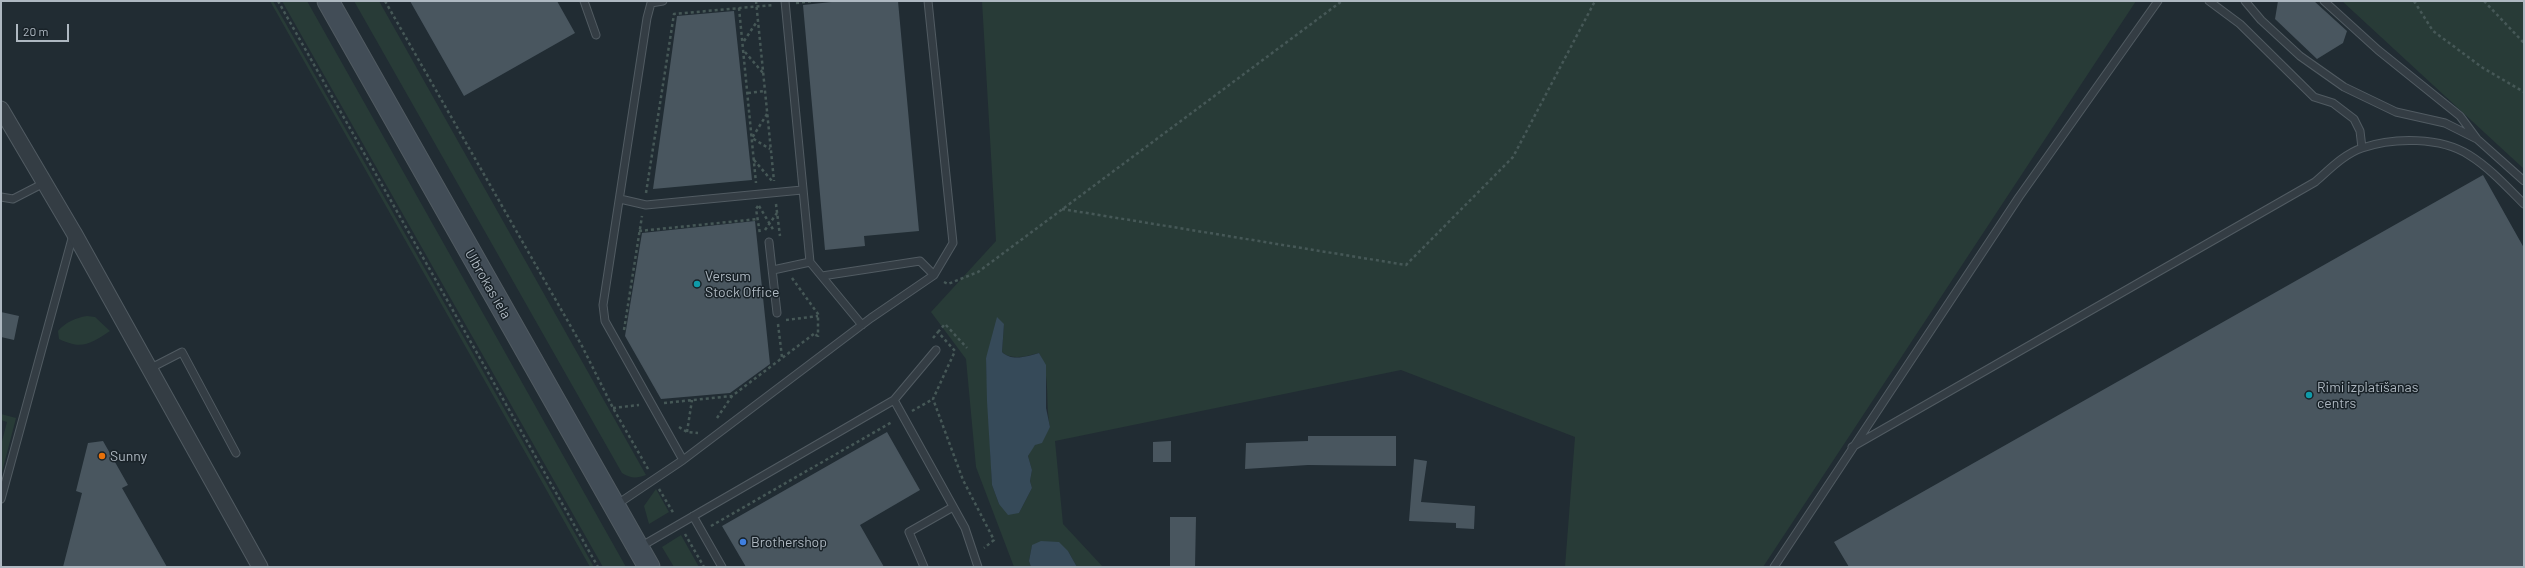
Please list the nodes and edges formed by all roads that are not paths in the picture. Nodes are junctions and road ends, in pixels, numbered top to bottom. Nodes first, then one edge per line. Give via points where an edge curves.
1 (328, 1) edge
2 (584, 1) edge
3 (663, 1) edge
4 (784, 1) edge
5 (928, 1) edge
6 (2158, 1) edge
7 (2209, 1) edge
8 (2245, 1) edge
9 (2324, 1) edge
10 (651, 2) edge
11 (596, 35) dead end
12 (1, 108) edge
13 (2477, 139) junction
14 (2362, 148) junction
15 (2524, 181) edge
16 (44, 183) junction
17 (802, 190) junction
18 (1, 197) edge
19 (620, 199) junction
20 (2524, 204) edge
21 (74, 233) junction
22 (769, 242) dead end
23 (810, 262) junction
24 (772, 270) junction
25 (934, 275) junction
26 (822, 276) junction
27 (777, 313) dead end
28 (862, 325) junction
29 (936, 350) road end
30 (149, 369) junction
31 (894, 400) junction
32 (1852, 447) junction
33 (236, 453) dead end
34 (683, 460) junction
35 (1, 499) edge
36 (614, 506) junction
37 (953, 507) junction
38 (693, 516) junction
39 (638, 548) junction
40 (260, 567) edge
41 (649, 567) edge
42 (722, 567) edge
43 (924, 567) edge
44 (978, 567) edge
45 (1774, 567) edge

1 - 36 main road, Ulbrokas iela
2 - 11 lane
3 - 10 lane
4 - 17 lane
5 - 25 lane via 953,243
6 - 32 lane via 2019,197
7 - 14 lane via 2240,24 2314,97 2333,103 2354,119 2360,131
8 - 13 lane via 2300,56 2344,86 2396,112 2445,123
9 - 13 lane via 2378,50 2460,116
10 - 19 lane
12 - 16 street
13 - 15 lane
14 - 20 lane via 2410,141 2452,146 2469,154 2487,168
14 - 32 lane via 2340,161 2315,182
16 - 18 lane via 13,199
16 - 21 street
17 - 19 lane via 646,205
17 - 23 lane
19 - 34 lane via 603,305 605,321
21 - 30 street
21 - 35 lane
22 - 24 lane
23 - 24 lane
23 - 26 lane
24 - 27 lane
25 - 26 lane via 920,261
25 - 28 lane
26 - 28 lane
28 - 34 lane
29 - 31 lane
30 - 33 lane via 182,352
30 - 40 street
31 - 37 lane
31 - 38 lane
32 - 45 lane
34 - 36 lane
36 - 39 main road, Ulbrokas iela
37 - 43 lane via 909,532
37 - 44 lane via 965,528
38 - 39 lane
38 - 42 lane
39 - 41 main road, Ulbrokas iela

